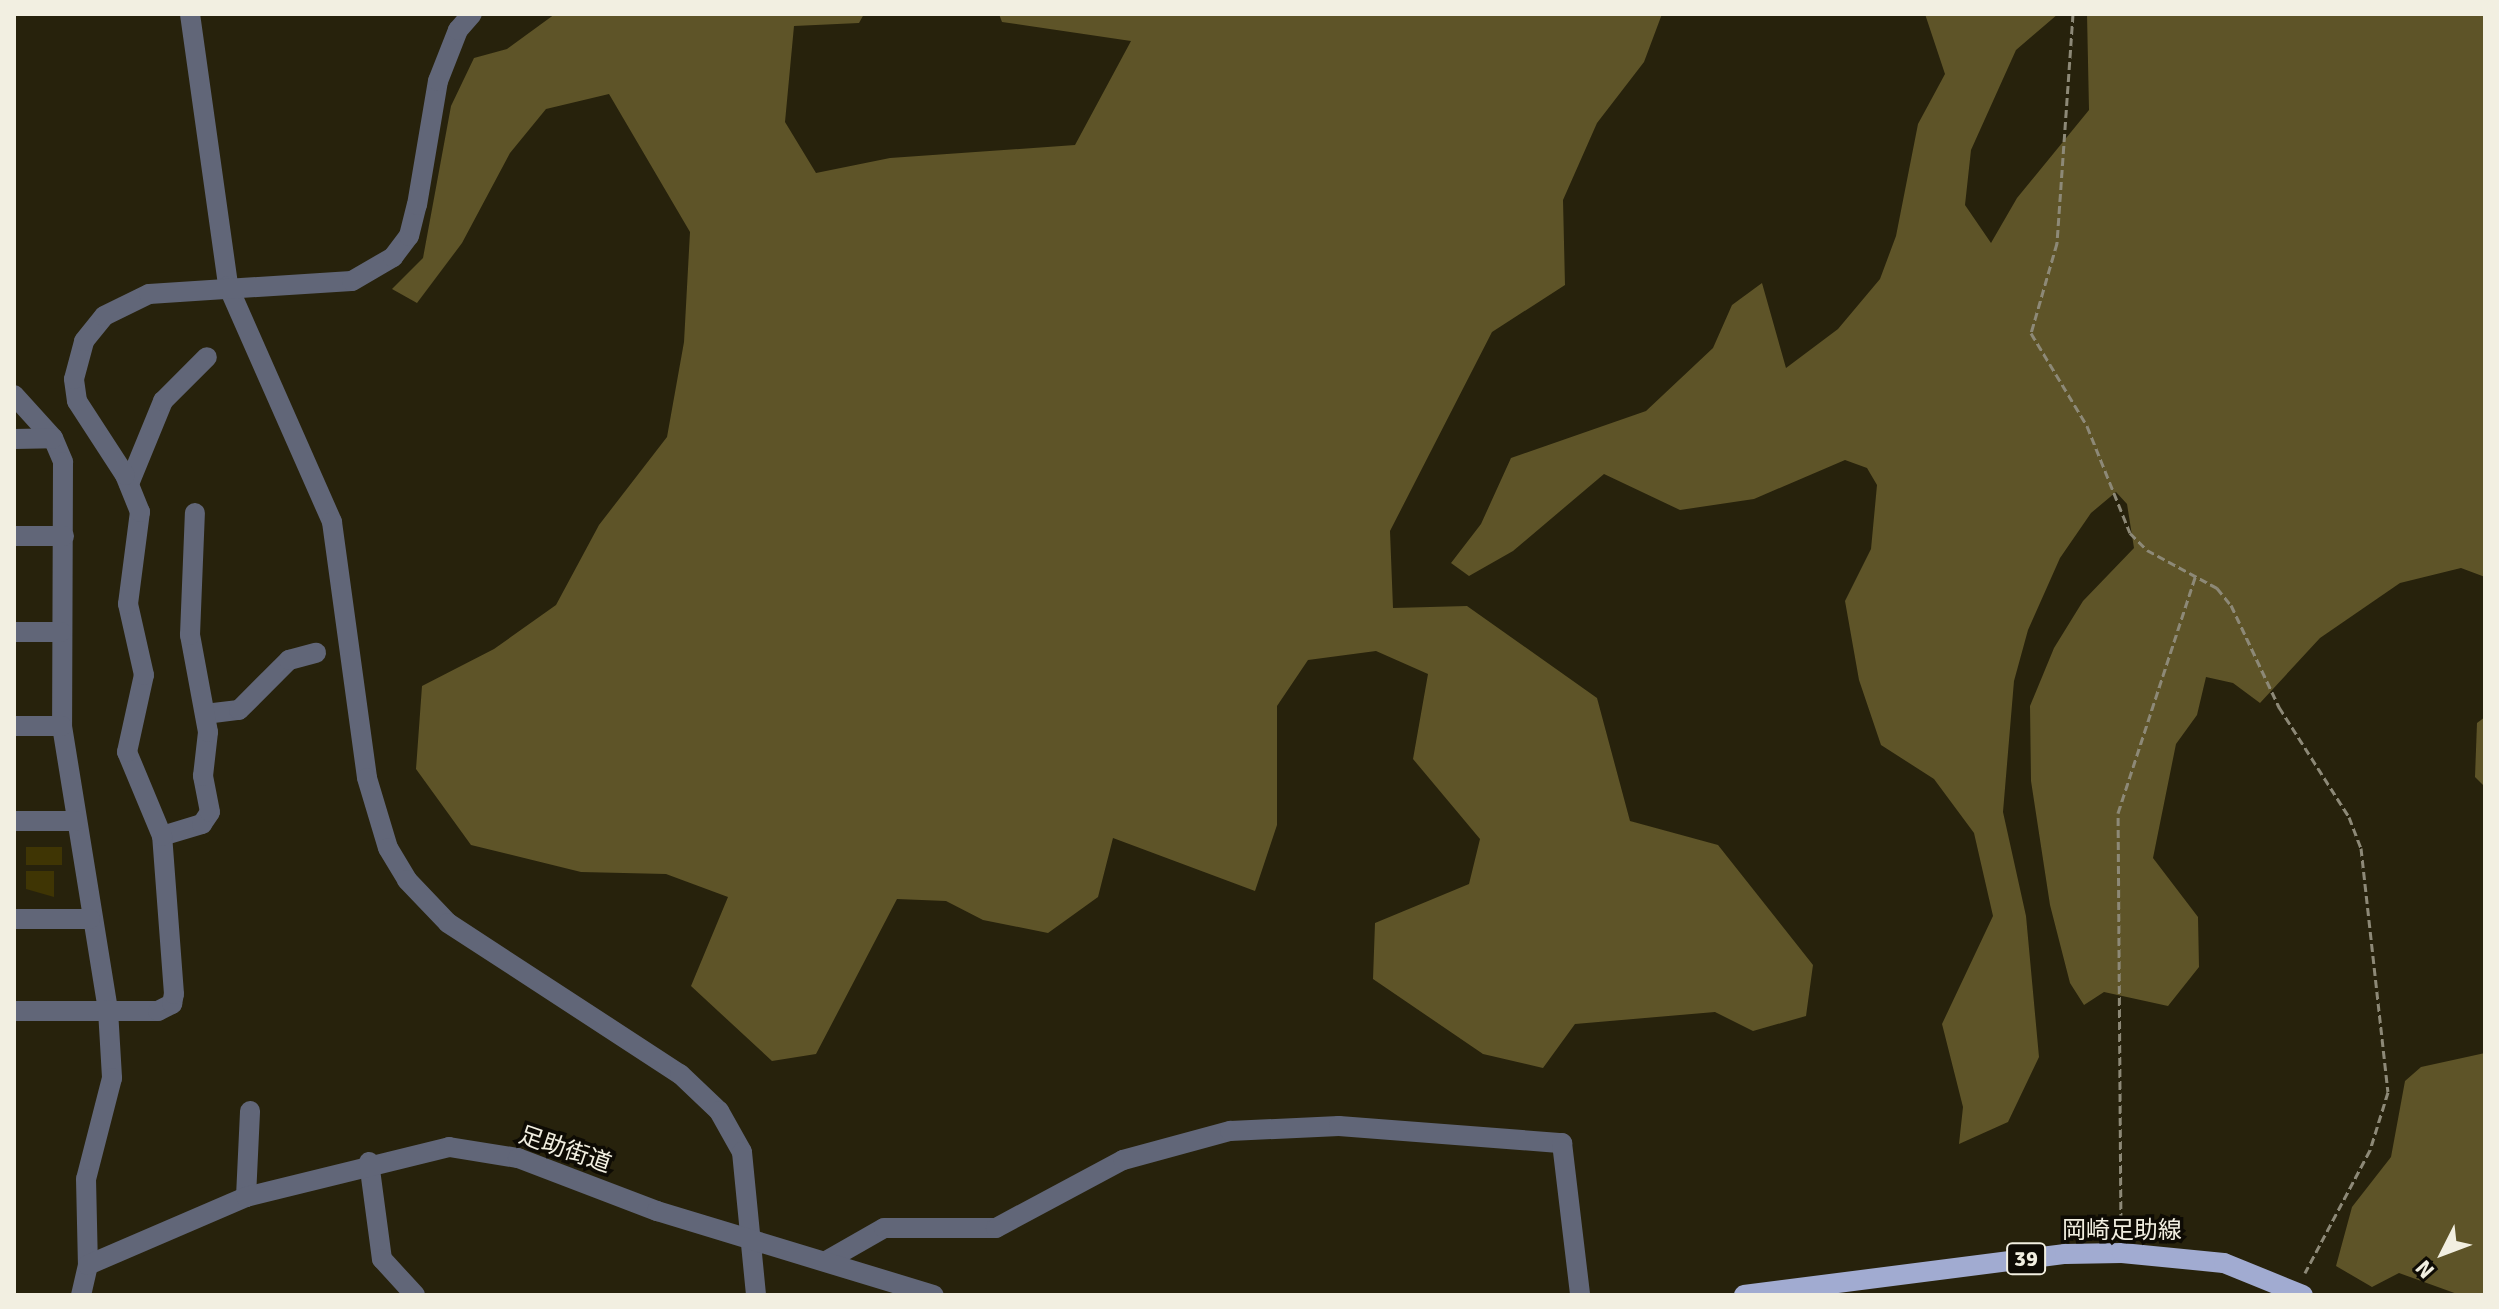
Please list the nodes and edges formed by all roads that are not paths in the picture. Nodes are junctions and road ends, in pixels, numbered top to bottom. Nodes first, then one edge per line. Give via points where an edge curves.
1 (190, 14) edge
2 (472, 14) edge
3 (228, 286) junction
4 (207, 357) dead end
5 (14, 395) edge
6 (53, 438) junction
7 (14, 439) edge
8 (129, 484) junction
9 (195, 513) dead end
10 (14, 536) edge
11 (64, 536) junction
12 (14, 632) edge
13 (61, 632) junction
14 (316, 653) dead end
15 (205, 714) junction
16 (14, 726) edge
17 (62, 726) junction
18 (14, 821) edge
19 (75, 821) junction
20 (162, 836) junction
21 (14, 919) edge
22 (90, 919) junction
23 (108, 1010) junction
24 (14, 1011) edge
25 (250, 1111) dead end
26 (369, 1162) junction
27 (246, 1197) junction
28 (752, 1241) junction
29 (828, 1260) junction
30 (88, 1265) junction
31 (2299, 1293) edge
32 (81, 1295) edge
33 (415, 1295) edge
34 (756, 1295) edge
35 (934, 1295) edge
36 (1580, 1295) edge
37 (1744, 1295) edge

1 - 3 street
2 - 3 street via 458,30 438,81 417,205 409,236 393,257 352,281
3 - 8 street via 173,289 123,303 84,341 74,379 77,401
3 - 28 street via 332,522 367,778 388,848 407,880 448,923 680,1074 719,1111 742,1152
4 - 8 street via 163,401
5 - 6 street
6 - 7 street
6 - 11 street via 63,462
8 - 20 street via 141,528 128,604 144,675 127,752
9 - 15 street via 190,635
10 - 11 street
11 - 13 street
12 - 13 street
13 - 17 street
14 - 15 street via 289,660 239,710
15 - 20 street via 203,776 210,812 202,824
16 - 17 street
17 - 19 street
18 - 19 street
19 - 22 street
20 - 23 street via 175,977 172,1004 158,1011
21 - 22 street
22 - 23 street
23 - 24 street
23 - 30 street via 112,1078 86,1179
25 - 27 street
26 - 27 street, 足助街道
26 - 28 street, 足助街道 via 449,1147 518,1158
26 - 33 street via 382,1259
27 - 30 street, 足助街道
28 - 29 street, 足助街道
28 - 34 street
29 - 35 street, 足助街道
29 - 36 street via 884,1228 996,1228 1123,1160 1230,1131 1339,1126 1562,1143
30 - 32 street
31 - 37 main road, 岡崎足助線 / 39 via 2224,1263 2122,1253 2065,1254

